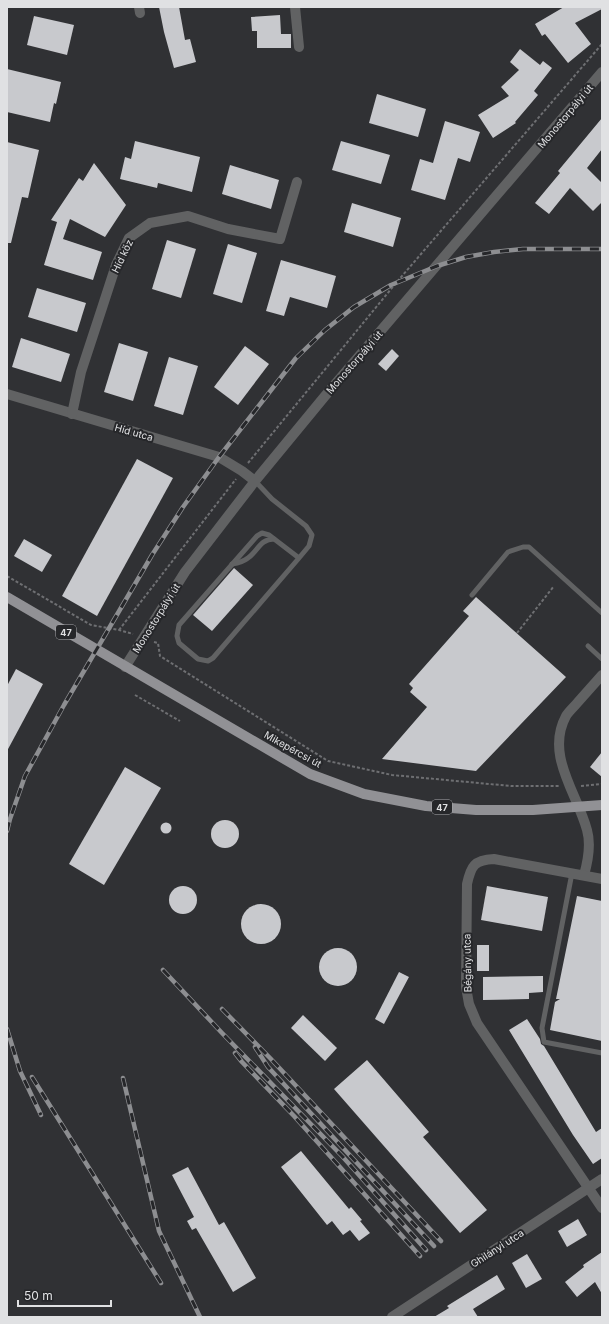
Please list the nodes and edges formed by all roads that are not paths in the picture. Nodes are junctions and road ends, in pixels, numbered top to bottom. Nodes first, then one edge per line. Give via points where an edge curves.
1 (295, 7) edge
2 (299, 47) dead end
3 (602, 72) edge
4 (297, 182) dead end
5 (7, 394) edge
6 (72, 414) junction
7 (255, 481) junction
8 (274, 539) junction
9 (299, 558) junction
10 (232, 564) junction
11 (472, 594) dead end
12 (7, 597) edge
13 (602, 613) edge
14 (588, 646) dead end
15 (602, 659) edge
16 (125, 667) junction
17 (602, 675) edge
18 (602, 806) edge
19 (579, 808) junction
20 (572, 873) junction
21 (584, 875) junction
22 (602, 879) edge
23 (602, 1053) edge
24 (602, 1179) edge
25 (589, 1188) junction
26 (602, 1208) edge
27 (392, 1317) edge

1 - 2 street
3 - 7 street, Monostorpályi út
4 - 6 street, Híd köz via 280,239 228,229 188,216 150,223 129,238 116,265 103,305
5 - 6 street, Híd utca
6 - 7 street, Híd utca via 219,457
7 - 9 lane via 272,500 306,526 312,535 310,546
7 - 16 street, Monostorpályi út via 185,572
8 - 9 lane
8 - 10 lane via 264,541 244,561
8 - 10 lane via 262,533
9 - 10 lane via 213,658 208,661 198,659 180,643 177,630
11 - 13 lane via 508,552 522,546 529,547
12 - 16 main road, Mikepércsi út / 47
14 - 15 lane
16 - 19 main road, Mikepércsi út / 47 via 310,774 364,794 426,806 476,810
17 - 19 street via 566,715 559,738 559,754
18 - 19 main road, Mikepércsi út / 47
19 - 21 street via 587,831 589,859
20 - 21 street, Bégány utca
20 - 23 lane via 542,1028 544,1042
20 - 25 street, Bégány utca via 494,859 475,863 470,870 467,884 466,987 469,1004 477,1023
21 - 22 street, Bégány utca
24 - 25 street, Ghilányi utca
25 - 26 street, Bégány utca
25 - 27 street, Ghilányi utca

